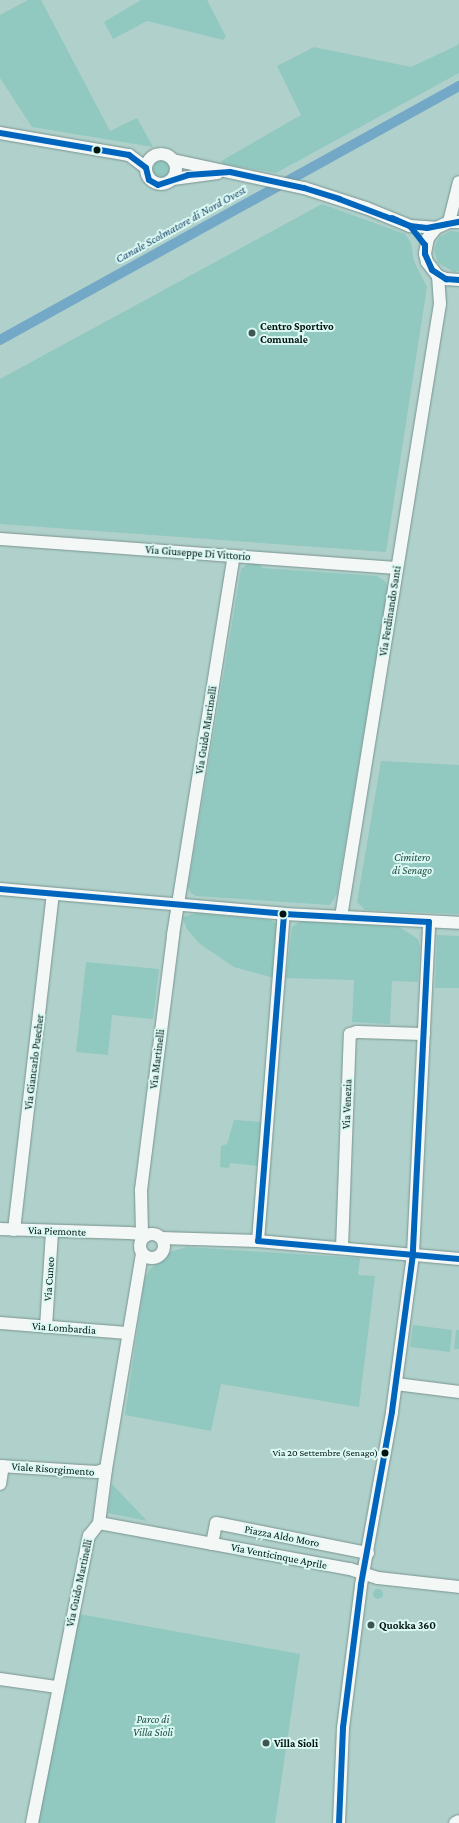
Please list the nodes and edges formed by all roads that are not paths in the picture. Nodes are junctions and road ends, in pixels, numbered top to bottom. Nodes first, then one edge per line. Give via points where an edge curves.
1 (0, 133) edge
2 (173, 160) junction
3 (149, 163) junction
4 (230, 172) junction
5 (173, 179) junction
6 (459, 182) edge
7 (454, 222) edge
8 (410, 226) junction
9 (436, 228) junction
10 (425, 245) junction
11 (438, 276) junction
12 (457, 280) edge
13 (440, 304) junction
14 (0, 539) edge
15 (234, 556) junction
16 (397, 568) junction
17 (0, 889) edge
18 (53, 894) junction
19 (178, 905) junction
20 (284, 914) junction
21 (342, 917) junction
22 (429, 922) junction
23 (459, 923) edge
24 (424, 1034) junction
25 (140, 1214) junction
26 (0, 1229) edge
27 (14, 1230) junction
28 (52, 1232) junction
29 (119, 1233) junction
30 (152, 1238) junction
31 (258, 1241) junction
32 (342, 1248) junction
33 (145, 1254) junction
34 (413, 1254) junction
35 (459, 1259) edge
36 (0, 1323) edge
37 (46, 1327) junction
38 (128, 1333) junction
39 (396, 1384) junction
40 (459, 1392) edge
41 (1, 1466) edge
42 (106, 1469) junction
43 (0, 1484) edge
44 (99, 1523) junction
45 (212, 1544) junction
46 (368, 1553) junction
47 (364, 1573) junction
48 (459, 1587) edge
49 (0, 1679) edge
50 (57, 1687) junction
51 (459, 1821) edge
52 (32, 1823) edge
53 (339, 1823) edge
54 (454, 1823) edge

1 - 3 street via 128,155
2 - 3 street via 160,154
2 - 4 street
2 - 5 street via 176,170
3 - 5 street via 147,176 155,184 164,184
4 - 5 street
4 - 8 street via 304,188 366,208
6 - 7 street
7 - 9 street
8 - 9 street
8 - 10 street
9 - 10 street
10 - 11 street via 427,262
11 - 12 street
11 - 13 street, Via Ferdinando Santi
12 - 13 street, Via Ferdinando Santi
13 - 16 street, Via Ferdinando Santi
14 - 15 street, Via Giuseppe Di Vittorio
15 - 16 street, Via Giuseppe Di Vittorio
15 - 19 street, Via Guido Martinelli
16 - 21 street, Via Ferdinando Santi
17 - 18 street
18 - 19 street
18 - 27 street, Via Giancarlo Puecher
19 - 20 street
19 - 25 street, Via Martinelli via 140,1190
20 - 21 street
20 - 31 street
21 - 22 street
22 - 23 street
22 - 24 street
24 - 32 street, Via Venezia via 350,1034
24 - 34 street
25 - 29 street via 134,1226
25 - 30 street
26 - 27 street, Via Piemonte
27 - 28 street, Via Piemonte
28 - 29 street, Via Piemonte
28 - 37 street, Via Cuneo
29 - 30 street, Via Piemonte
29 - 33 street, Via Piemonte
30 - 31 street
30 - 33 street via 140,1243
30 - 33 street via 161,1253
31 - 32 street
32 - 34 street
33 - 38 street, Via Guido Martinelli via 138,1275
34 - 35 street
34 - 39 street
36 - 37 street, Via Lombardia
37 - 38 street, Via Lombardia
38 - 42 street, Via Guido Martinelli
39 - 40 street
39 - 46 street
41 - 42 street, Viale Risorgimento via 97,1472
41 - 43 street
42 - 44 street, Via Guido Martinelli
44 - 45 street, Via Venticinque Aprile
44 - 50 street, Via Guido Martinelli via 89,1536
45 - 46 street, Piazza Aldo Moro via 216,1523
45 - 47 street, Via Venticinque Aprile
46 - 47 street
47 - 48 street, Via Venticinque Aprile via 378,1578
47 - 53 street via 341,1746
49 - 50 street
50 - 52 street, Via Guido Martinelli
51 - 54 street

